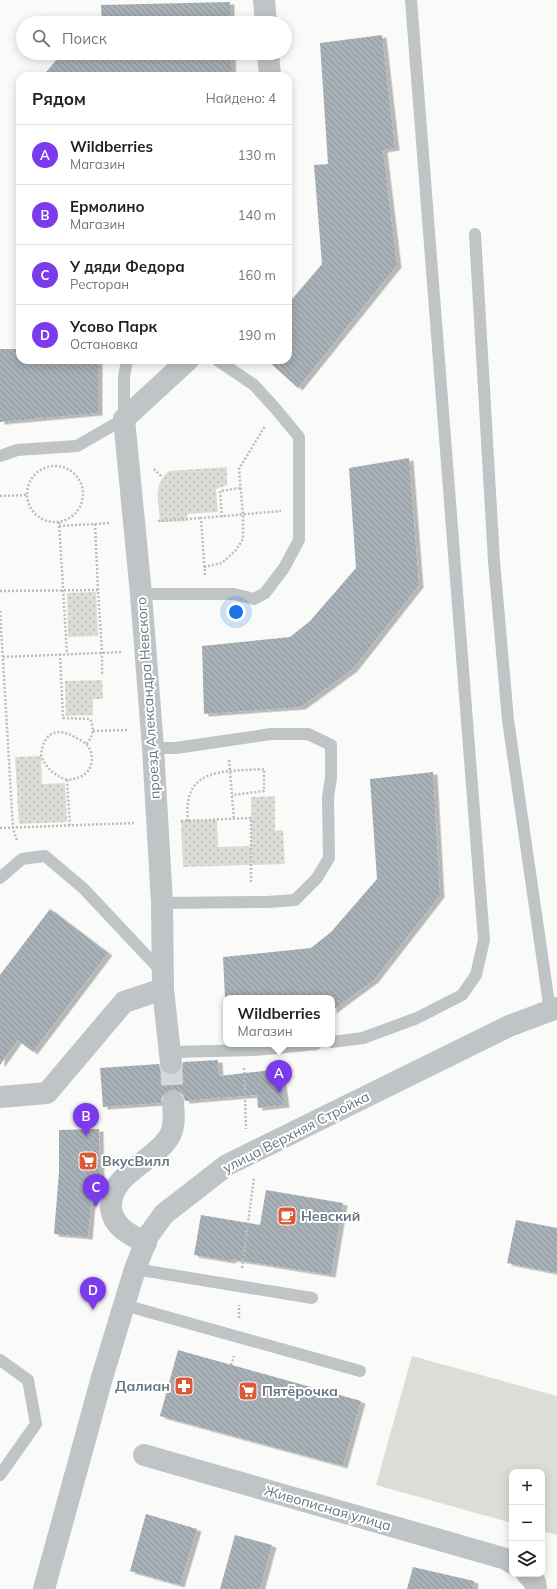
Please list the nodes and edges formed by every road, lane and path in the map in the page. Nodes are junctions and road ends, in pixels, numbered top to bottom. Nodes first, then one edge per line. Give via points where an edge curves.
1 (264, 0) edge
2 (411, 0) edge
3 (265, 16) edge
4 (269, 60) edge
5 (270, 72) edge
6 (475, 234) dead end
7 (126, 364) edge
8 (184, 364) edge
9 (223, 364) edge
10 (275, 408) junction
11 (124, 419) junction
12 (0, 456) edge
13 (241, 488) junction
14 (27, 494) junction
15 (0, 496) edge
16 (299, 510) junction
17 (243, 515) junction
18 (222, 517) junction
19 (59, 522) junction
20 (95, 524) dead end
21 (204, 567) junction
22 (98, 590) junction
23 (0, 591) edge
24 (63, 591) junction
25 (141, 594) junction
26 (206, 595) junction
27 (0, 611) edge
28 (146, 650) junction
29 (102, 652) junction
30 (60, 654) junction
31 (67, 654) junction
32 (3, 657) junction
33 (102, 676) dead end
34 (93, 731) junction
35 (152, 738) junction
36 (86, 744) junction
37 (68, 780) junction
38 (232, 795) dead end
39 (188, 821) dead end
40 (70, 825) dead end
41 (22, 859) junction
42 (0, 878) edge
43 (162, 903) junction
44 (163, 981) junction
45 (554, 1009) edge
46 (335, 1042) edge
47 (280, 1047) edge
48 (243, 1050) junction
49 (170, 1058) joint
50 (0, 1096) edge
51 (173, 1102) tunnel mouth
52 (250, 1153) junction
53 (146, 1242) junction
54 (135, 1269) junction
55 (312, 1298) dead end
56 (124, 1305) junction
57 (0, 1360) edge
58 (360, 1371) dead end
59 (144, 1455) dead end
60 (0, 1476) edge
61 (509, 1561) edge
62 (530, 1577) edge
63 (44, 1589) edge
64 (536, 1589) edge

1 - 3 street
2 - 46 lane via 484,940 476,975 462,995 417,1018 363,1038
4 - 5 street
6 - 45 lane via 494,561 508,720
7 - 11 lane
8 - 11 street
9 - 10 lane via 254,385
10 - 13 path via 239,469
10 - 16 lane via 298,437
11 - 12 lane via 77,446 17,450
11 - 25 street, проезд Александра Невского
13 - 17 path
13 - 18 path via 220,491
14 - 15 path
14 - 19 path via 29,505 35,514 45,520
14 - 19 path via 35,474 44,468 66,468 75,474 84,494 82,505 75,514
16 - 17 path
16 - 26 lane via 299,540 284,568 265,593 254,599 234,594
17 - 18 path
17 - 21 path via 243,539 236,550 222,563
18 - 21 path via 201,518
19 - 24 path
20 - 22 path
21 - 26 path
22 - 24 path
22 - 29 path
23 - 24 path
24 - 31 path
25 - 26 lane
25 - 28 street, проезд Александра Невского
27 - 32 path
28 - 29 path
28 - 35 street, проезд Александра Невского
29 - 31 path
29 - 33 path
30 - 31 path
30 - 32 path
30 - 34 path via 63,718 90,719
32 - 41 path via 13,828
34 - 35 path
34 - 36 path
35 - 43 street, проезд Александра Невского
35 - 43 lane via 184,747 271,734 308,734 330,745 329,858 317,878 295,900
36 - 37 path via 92,753 91,767 82,776
36 - 37 path via 59,731 50,734 45,740 41,751 44,763 54,775
37 - 40 path
38 - 39 path via 264,791 264,769 210,774 200,778 188,798
41 - 42 lane
41 - 44 lane via 45,856 83,888
43 - 44 street, проезд Александра Невского
44 - 49 street, проезд Александра Невского
44 - 50 street via 124,1002 47,1093
45 - 52 street, улица Верхняя Стройка via 509,1026
47 - 48 lane
48 - 49 lane
48 - 52 path via 246,1133
51 - 53 street via 174,1117 170,1136 156,1153 127,1175 115,1188 111,1202 112,1216 120,1227
52 - 53 street, улица Верхняя Стройка via 212,1175 164,1214
53 - 54 street, улица Верхняя Стройка
54 - 55 lane
54 - 56 street, улица Верхняя Стройка
56 - 58 lane
56 - 63 street, улица Верхняя Стройка
57 - 60 lane via 28,1380 36,1424
59 - 61 street, Живописная улица
62 - 64 street via 535,1582

